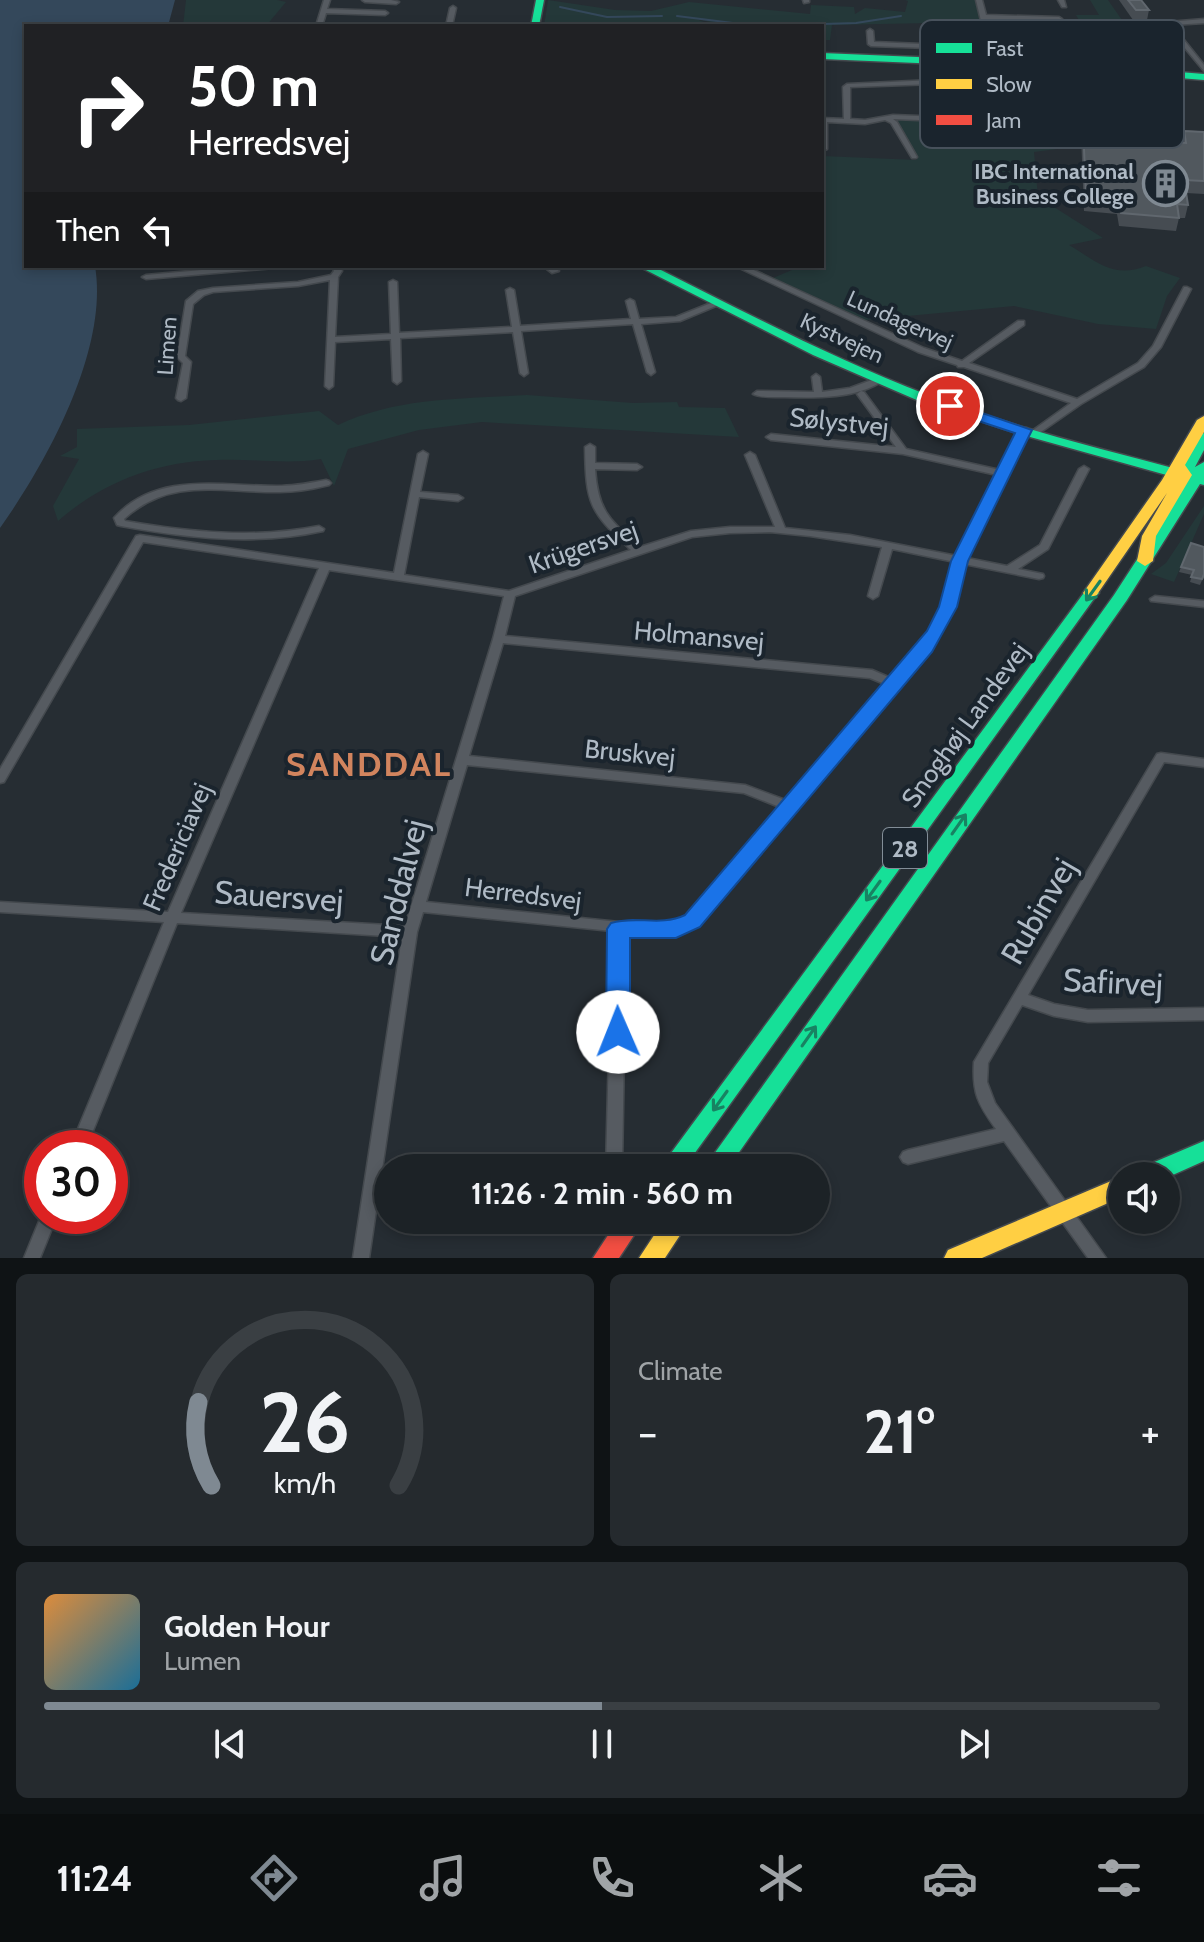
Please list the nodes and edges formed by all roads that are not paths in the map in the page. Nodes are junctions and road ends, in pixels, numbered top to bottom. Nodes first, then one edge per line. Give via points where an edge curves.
1 (327, 0) edge
2 (365, 0) edge
3 (540, 0) edge
4 (979, 0) edge
5 (396, 2) edge
6 (453, 8) dead end
7 (324, 11) junction
8 (385, 13) dead end
9 (982, 17) junction
10 (1036, 19) joint
11 (1059, 19) dead end
12 (983, 20) edge
13 (1204, 21) edge
14 (1184, 22) edge
15 (320, 24) edge
16 (449, 24) edge
17 (535, 24) edge
18 (870, 31) dead end
19 (1184, 44) edge
20 (920, 46) edge
21 (824, 56) edge
22 (920, 56) edge
23 (1204, 69) edge
24 (1184, 75) edge
25 (1204, 77) edge
26 (920, 82) edge
27 (920, 111) edge
28 (890, 118) junction
29 (920, 119) edge
30 (824, 120) edge
31 (847, 121) junction
32 (1184, 133) edge
33 (1204, 135) edge
34 (914, 157) dead end
35 (251, 268) edge
36 (337, 268) edge
37 (648, 268) edge
38 (743, 268) edge
39 (146, 277) dead end
40 (334, 277) junction
41 (393, 282) dead end
42 (1187, 289) dead end
43 (510, 290) dead end
44 (630, 301) dead end
45 (719, 303) junction
46 (636, 322) junction
47 (1021, 323) dead end
48 (516, 329) junction
49 (395, 337) junction
50 (331, 340) junction
51 (961, 365) junction
52 (651, 372) dead end
53 (524, 373) dead end
54 (816, 377) dead end
55 (880, 380) junction
56 (397, 381) dead end
57 (329, 386) dead end
58 (818, 392) junction
59 (757, 394) dead end
60 (861, 394) dead end
61 (181, 398) dead end
62 (1078, 402) junction
63 (1204, 420) edge
64 (1030, 432) junction
65 (771, 437) dead end
66 (1204, 437) edge
67 (590, 447) dead end
68 (903, 451) junction
69 (423, 454) dead end
70 (750, 455) dead end
71 (590, 466) junction
72 (637, 467) dead end
73 (1084, 469) dead end
74 (1192, 472) edge
75 (1001, 473) junction
76 (326, 483) dead end
77 (415, 494) junction
78 (458, 498) dead end
79 (319, 529) dead end
80 (781, 530) junction
81 (245, 539) junction
82 (887, 547) junction
83 (638, 551) junction
84 (240, 553) junction
85 (960, 561) junction
86 (325, 567) junction
87 (1009, 570) junction
88 (1039, 576) dead end
89 (398, 577) junction
90 (510, 594) junction
91 (873, 596) dead end
92 (1155, 599) dead end
93 (1204, 604) edge
94 (499, 639) junction
95 (893, 683) junction
96 (463, 760) junction
97 (1204, 763) edge
98 (0, 779) edge
99 (790, 806) junction
100 (418, 906) junction
101 (0, 907) edge
102 (173, 917) junction
103 (619, 929) junction
104 (410, 932) junction
105 (1020, 998) junction
106 (1204, 1014) edge
107 (85, 1130) edge
108 (1008, 1133) junction
109 (1204, 1151) edge
110 (614, 1154) edge
111 (681, 1154) edge
112 (725, 1154) edge
113 (908, 1157) dead end
114 (1178, 1162) edge
115 (1108, 1192) edge
116 (1065, 1211) junction
117 (42, 1234) edge
118 (622, 1234) edge
119 (668, 1234) edge
120 (32, 1258) edge
121 (361, 1258) edge
122 (605, 1258) edge
123 (651, 1258) edge
124 (956, 1258) edge
125 (1098, 1258) edge

1 - 7 street
2 - 5 street
3 - 17 main road
4 - 9 street
6 - 16 street
7 - 8 street
7 - 15 street
9 - 10 street
9 - 12 street
10 - 11 street
13 - 14 street
18 - 20 street via 871,44
19 - 23 street
21 - 22 main road
24 - 25 main road
26 - 31 street via 849,85
27 - 28 street via 898,111
28 - 29 street
28 - 31 street
28 - 34 street
30 - 31 street
32 - 33 street
35 - 39 street
36 - 40 street
37 - 45 main road, Kystvejen
38 - 51 street, Lundagervej
40 - 50 street
40 - 61 street, Limen via 213,290 193,297 181,357 187,362
41 - 49 street
42 - 62 street via 1157,347 1141,365
43 - 48 street
44 - 46 street
45 - 46 street via 677,319
45 - 55 main road, Kystvejen
46 - 48 street
46 - 52 street
47 - 51 street, Lundagervej
48 - 49 street
48 - 53 street
49 - 50 street
49 - 56 street
50 - 57 street
51 - 62 street, Lundagervej
54 - 58 street
55 - 58 street via 865,388
55 - 64 main road, Kystvejen
58 - 59 street
60 - 68 street, Sølystvej
62 - 64 street
63 - 74 main road, Snoghøj Landevej / 28
64 - 74 main road, Kystvejen
64 - 75 street, Herredsvej
65 - 68 street, Sølystvej
66 - 74 main road
67 - 71 street
68 - 75 street, Sølystvej
69 - 77 street
70 - 80 street
71 - 72 street
71 - 83 street via 599,515
73 - 87 street via 1044,547
74 -> 111 main road, Snoghøj Landevej / 28 via 1094,589
112 -> 74 main road, Snoghøj Landevej / 28 via 1144,562
75 - 85 street, Herredsvej
76 - 81 street via 180,489 149,497 119,518 143,527
77 - 78 street
77 - 89 street
79 - 81 street
80 - 82 street, Krügersvej
80 - 83 street, Krügersvej via 715,530
81 - 84 street
82 - 85 street, Krügersvej
82 - 91 street
83 - 90 street, Krügersvej
84 - 86 street, Krügersvej
84 - 98 street, Krügersvej via 140,538
85 - 87 street, Krügersvej
85 - 95 street, Herredsvej via 936,631
86 - 89 street, Krügersvej
86 - 102 street, Fredericiavej
87 - 88 street, Krügersvej
89 - 90 street, Krügersvej
90 - 94 street, Sanddalvej
92 - 93 street
94 - 95 street, Holmansvej via 872,674
94 - 96 street, Sanddalvej
95 - 99 street, Herredsvej
96 - 99 street, Bruskvej via 745,789
96 - 100 street, Sanddalvej
97 - 105 street, Rubinvej via 1161,757
99 - 103 street, Herredsvej via 693,921 658,931
100 - 103 street, Herredsvej
100 - 104 street, Sanddalvej
101 - 102 street, Sauersvej
102 - 104 street, Sauersvej
102 - 107 street, Fredericiavej
103 - 110 street
104 - 121 street, Sanddalvej
105 - 106 street, Safirvej via 1088,1016
105 - 108 street, Rubinvej via 981,1062 980,1082 988,1106
108 - 113 street
108 - 116 street, Rubinvej
109 - 114 main road
115 - 116 main road
116 - 124 main road
116 - 125 street, Rubinvej
117 - 120 street
118 - 122 main road
119 - 123 main road

